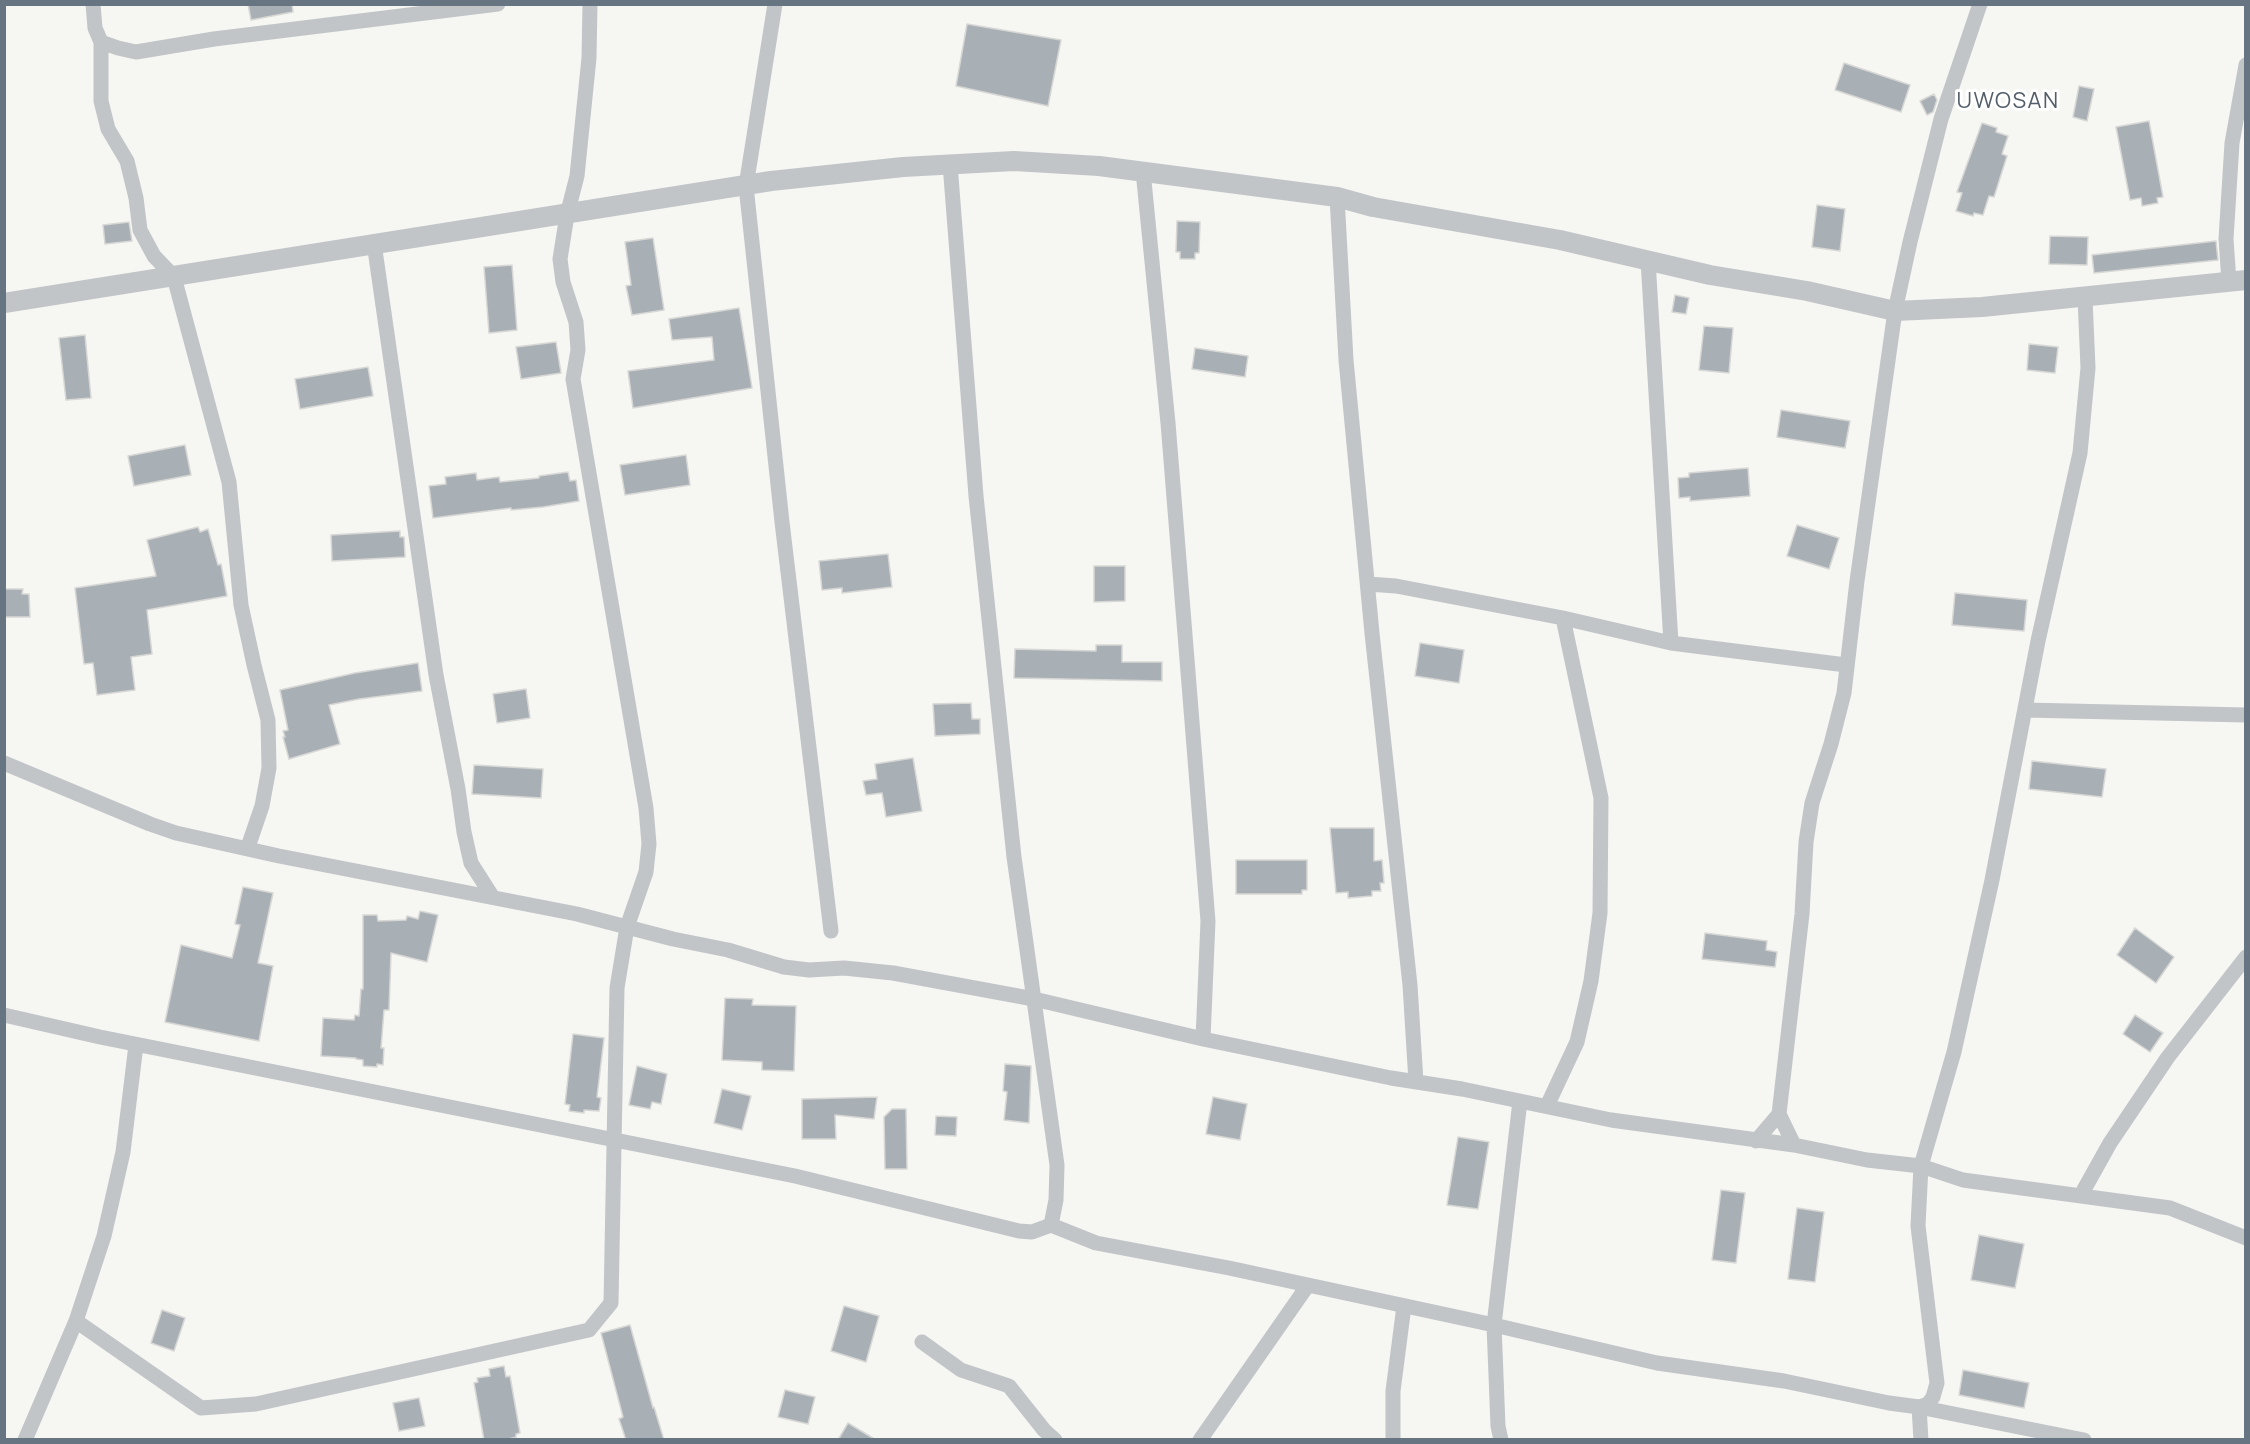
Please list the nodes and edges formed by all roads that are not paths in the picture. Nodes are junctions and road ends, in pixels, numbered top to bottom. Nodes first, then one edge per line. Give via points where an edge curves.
1 (93, 4) edge
2 (498, 4) edge
3 (590, 4) edge
4 (776, 4) edge
5 (1980, 4) edge
6 (101, 42) junction
7 (2244, 74) edge
8 (950, 164) junction
9 (1143, 171) junction
10 (746, 186) junction
11 (1337, 197) junction
12 (567, 215) junction
13 (374, 243) junction
14 (1648, 260) junction
15 (174, 277) junction
16 (2237, 281) edge
17 (2085, 298) junction
18 (4, 303) edge
19 (1895, 311) junction
20 (1368, 584) junction
21 (1563, 618) junction
22 (1671, 644) junction
23 (1846, 665) junction
24 (2025, 710) junction
25 (2246, 715) edge
26 (4, 763) edge
27 (248, 847) junction
28 (492, 896) junction
29 (627, 927) junction
30 (831, 931) dead end
31 (2246, 957) edge
32 (1034, 999) junction
33 (4, 1015) edge
34 (1203, 1039) junction
35 (136, 1045) junction
36 (1416, 1082) junction
37 (1520, 1101) junction
38 (1547, 1106) junction
39 (1779, 1114) junction
40 (614, 1140) junction
41 (1756, 1141) junction
42 (1794, 1145) junction
43 (1921, 1166) junction
44 (2081, 1195) junction
45 (1051, 1225) junction
46 (2246, 1238) edge
47 (1308, 1285) junction
48 (1404, 1306) junction
49 (76, 1321) junction
50 (1494, 1325) junction
51 (922, 1342) dead end
52 (1919, 1407) junction
53 (26, 1440) edge
54 (1055, 1440) edge
55 (1200, 1440) edge
56 (1393, 1440) edge
57 (1501, 1440) edge
58 (1920, 1440) edge
59 (2084, 1440) edge

1 - 6 street
2 - 6 street via 136,52
3 - 12 street via 577,176
4 - 10 street
5 - 19 street via 1941,119
6 - 15 street via 101,101 108,129 127,161 140,230 154,256
7 - 16 street via 2232,143 2226,239
8 - 9 street via 1014,160
8 - 10 street
8 - 32 street via 976,496 1014,857
9 - 11 street
9 - 34 street via 1168,423 1208,921
10 - 12 street
10 - 30 street
11 - 14 street
11 - 20 street via 1346,360
12 - 13 street
12 - 29 street via 560,259 578,336 573,379 646,808 646,872
13 - 15 street
13 - 28 street via 436,675 464,832 471,863
14 - 19 street
14 - 22 street
15 - 18 street
15 - 27 street via 228,482 241,605 268,720 269,768
16 - 17 street
17 - 19 street
17 - 24 street via 2088,368 2079,453
19 - 23 street
20 - 21 street
20 - 36 street via 1410,985
21 - 22 street
21 - 38 street via 1601,798 1600,913 1591,981 1577,1042
22 - 23 street
23 - 39 street via 1844,693 1812,803 1806,842 1802,914
24 - 25 street
24 - 43 street via 1954,1052
26 - 27 street via 176,833
27 - 28 street
28 - 29 street
29 - 32 street via 784,967 893,974
29 - 40 street via 617,988
31 - 44 street via 2168,1057 2110,1143
32 - 34 street
32 - 45 street via 1057,1165
33 - 35 street
34 - 36 street
35 - 40 street
35 - 49 street via 123,1152 104,1236
36 - 37 street
37 - 38 street
37 - 50 street
38 - 41 street via 1611,1120
39 - 41 street
39 - 42 street
40 - 45 street via 795,1176 1019,1231 1032,1232
40 - 49 street via 611,1303 589,1330 256,1404 201,1408
41 - 42 street
42 - 43 street
43 - 44 street via 1963,1180
43 - 52 street via 1918,1226 1937,1383 1933,1398
44 - 46 street via 2170,1208
45 - 47 street via 1096,1243
47 - 48 street
47 - 55 street
48 - 50 street
48 - 56 street via 1393,1392
49 - 53 street
50 - 52 street via 1658,1363 1784,1381
50 - 57 street
51 - 54 street via 961,1370 1009,1386
52 - 58 street
52 - 59 street

